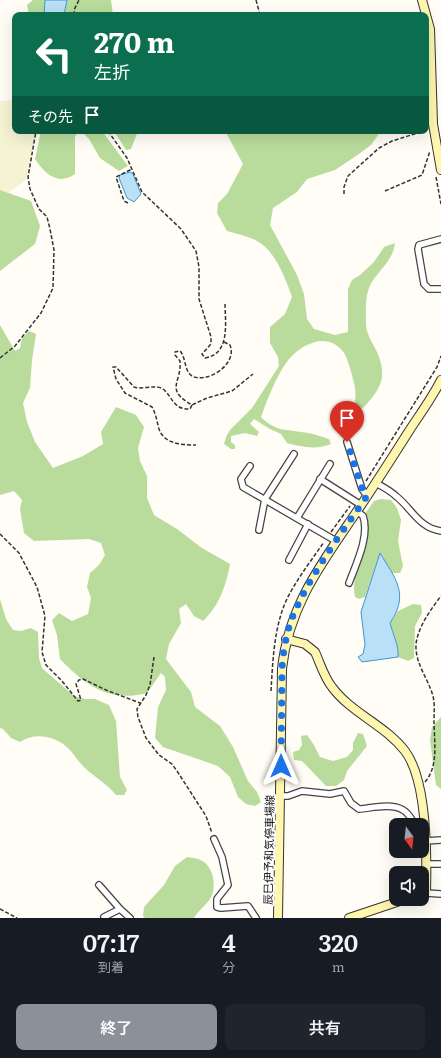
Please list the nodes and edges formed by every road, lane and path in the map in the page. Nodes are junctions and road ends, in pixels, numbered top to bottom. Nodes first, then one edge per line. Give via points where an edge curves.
1 (79, 0) edge
2 (256, 0) edge
3 (422, 0) edge
4 (74, 12) edge
5 (259, 12) edge
6 (425, 12) edge
7 (429, 25) edge
8 (35, 134) edge
9 (110, 134) edge
10 (414, 134) edge
11 (436, 144) junction
12 (132, 169) junction
13 (441, 170) edge
14 (385, 191) dead end
15 (344, 194) dead end
16 (128, 203) dead end
17 (441, 239) edge
18 (441, 290) edge
19 (225, 303) dead end
20 (224, 342) junction
21 (0, 358) edge
22 (253, 374) dead end
23 (441, 380) edge
24 (192, 404) junction
25 (347, 442) dead end
26 (196, 445) dead end
27 (294, 454) dead end
28 (330, 464) dead end
29 (250, 466) dead end
30 (320, 479) junction
31 (376, 483) junction
32 (367, 496) junction
33 (265, 499) junction
34 (359, 508) junction
35 (297, 518) junction
36 (308, 524) junction
37 (259, 530) dead end
38 (441, 532) edge
39 (0, 534) edge
40 (336, 541) junction
41 (289, 560) dead end
42 (348, 583) dead end
43 (441, 596) edge
44 (286, 639) junction
45 (154, 657) dead end
46 (140, 703) junction
47 (419, 787) junction
48 (281, 796) junction
49 (410, 818) edge
50 (422, 818) edge
51 (214, 839) joint
52 (441, 840) edge
53 (429, 841) edge
54 (426, 858) edge
55 (426, 864) joint
56 (441, 864) edge
57 (99, 885) dead end
58 (429, 894) edge
59 (441, 894) edge
60 (389, 905) edge
61 (0, 909) edge
62 (120, 909) junction
63 (104, 916) dead end
64 (17, 918) edge
65 (130, 918) edge
66 (256, 918) edge
67 (278, 918) edge
68 (349, 918) edge

1 - 4 path
2 - 5 path
3 - 6 main road
7 - 11 main road via 431,95
8 - 21 path via 28,177 30,189 39,209 47,216 50,228 54,250 53,288 41,313 15,346
9 - 12 path
10 - 15 path via 379,148 348,176
11 - 13 main road
11 - 14 path via 431,145 422,175
12 - 16 path via 116,176 124,201
12 - 20 path via 142,192 181,229 196,251 199,298 211,337 203,357 212,356
17 - 18 street via 419,245 418,249 424,284 429,290
19 - 20 path
20 - 24 path via 230,345 232,358 215,373 200,377 188,372 184,355 180,351 175,352 180,365 177,391 179,396
22 - 24 path via 232,391
23 - 31 main road, 辰巳伊予和気停車場線
24 - 26 path via 190,409 179,408 162,389 134,387 116,367 113,368 116,379 125,393 152,407 165,438 176,443
25 - 32 street
27 - 33 street
28 - 30 street
29 - 33 street via 241,479 243,487
30 - 34 street
30 - 35 street
31 - 32 main road, 辰巳伊予和気停車場線
31 - 38 street via 398,497 424,525
32 - 34 main road, 辰巳伊予和気停車場線
33 - 35 street
33 - 37 street
34 - 40 main road, 辰巳伊予和気停車場線
34 - 42 street via 365,526
35 - 36 street
36 - 40 street
36 - 41 street
39 - 46 path via 19,553 37,586 45,616 42,652 46,665 78,701 81,700 76,684 83,679
40 - 44 main road, 辰巳伊予和気停車場線 via 305,592 292,618
43 - 47 path via 420,631 416,644 418,663 430,688 435,708 434,762 426,782
44 - 47 main road via 310,647 315,652 331,687 405,751 417,775
44 - 48 main road, 辰巳伊予和気停車場線 via 282,669
45 - 46 path via 150,685
46 - 51 path via 137,709 138,717 146,738 159,755 177,771 206,816
47 - 50 main road
48 - 49 street via 302,790 330,794 344,791 359,809 374,806 397,808 404,810
48 - 67 main road, 辰巳伊予和気停車場線
51 - 66 street via 220,850 228,885 217,899 217,907 248,906
52 - 53 street
54 - 55 main road
55 - 56 street
57 - 62 street
58 - 59 street
60 - 68 main road
61 - 64 path
62 - 63 street
62 - 65 street

